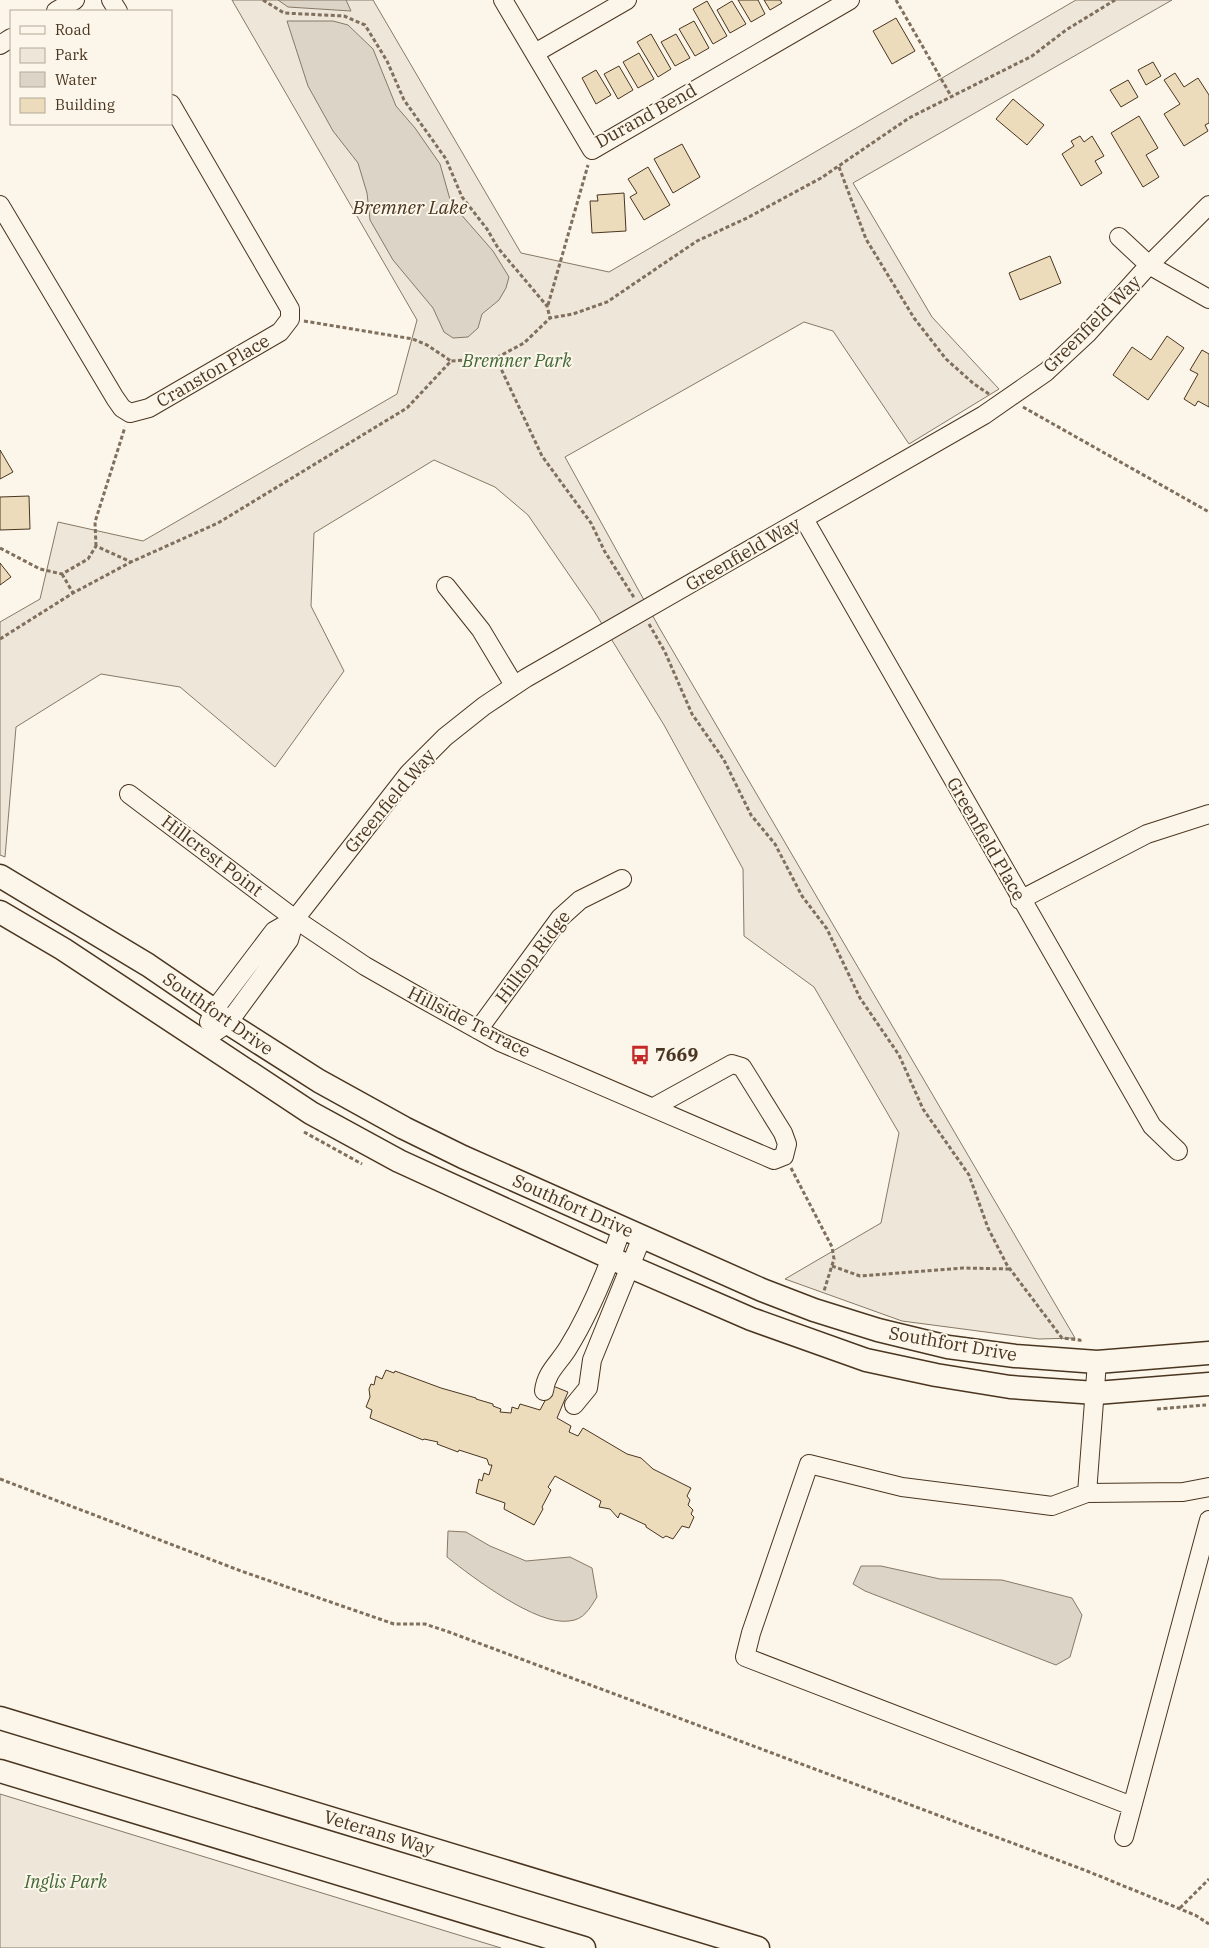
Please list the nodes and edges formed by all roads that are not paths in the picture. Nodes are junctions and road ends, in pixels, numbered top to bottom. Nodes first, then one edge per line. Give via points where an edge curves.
1 (75, 0) edge
2 (503, 0) edge
3 (627, 0) edge
4 (850, 0) edge
5 (58, 10) edge
6 (535, 53) junction
7 (172, 106) edge
8 (0, 204) edge
9 (1209, 205) edge
10 (1118, 237) dead end
11 (1150, 265) junction
12 (1209, 298) edge
13 (804, 520) junction
14 (446, 586) dead end
15 (514, 685) junction
16 (129, 794) dead end
17 (1209, 814) edge
18 (0, 876) edge
19 (622, 878) dead end
20 (1020, 900) junction
21 (0, 912) edge
22 (295, 919) junction
23 (221, 1017) junction
24 (478, 1030) junction
25 (202, 1041) junction
26 (654, 1107) junction
27 (1178, 1151) dead end
28 (632, 1232) junction
29 (621, 1262) junction
30 (1209, 1353) edge
31 (1097, 1362) junction
32 (1209, 1384) edge
33 (544, 1391) dead end
34 (1096, 1393) junction
35 (574, 1405) dead end
36 (1209, 1487) edge
37 (1087, 1493) junction
38 (1209, 1520) edge
39 (0, 1718) edge
40 (0, 1771) edge
41 (1132, 1806) junction
42 (1124, 1837) dead end
43 (584, 1948) edge
44 (758, 1948) edge

1 - 5 street
2 - 6 street, Durand Bend
3 - 6 street
4 - 6 street, Durand Bend via 592,150
7 - 8 street, Cranston Place via 285,299 290,319 280,332 148,408 130,412 122,408
9 - 11 street, Greenfield Way
10 - 11 street
11 - 12 street
11 - 13 street, Greenfield Way via 1046,372 984,415
13 - 15 street, Greenfield Way
13 - 20 street, Greenfield Place
14 - 15 street via 482,630
15 - 22 street, Greenfield Way via 446,737 408,773
16 - 22 street, Hillcrest Point
17 - 20 street via 1147,834
18 - 23 main road, Southfort Drive via 148,965
19 - 24 street, Hilltop Ridge via 580,900 560,918
20 - 27 street, Greenfield Place via 1152,1126
21 - 25 main road, Southfort Drive via 63,949
22 - 23 street, Greenfield Way via 289,940
22 - 24 street, Hillside Terrace via 365,966
23 - 25 street, Greenfield Way
23 - 28 main road, Southfort Drive via 319,1081 404,1128
24 - 26 street, Hillside Terrace
25 - 29 main road, Southfort Drive via 311,1113 399,1161
26 - 26 street, Hillside Terrace via 732,1064 742,1067 788,1144 784,1156 774,1160
28 - 29 street
28 - 31 main road, Southfort Drive via 762,1290 878,1330 948,1347
29 - 33 street via 568,1348 548,1374
29 - 34 main road, Southfort Drive via 752,1319 866,1360 1010,1387
29 - 35 street via 592,1360 588,1388
30 - 31 main road, Southfort Drive
31 - 34 street
32 - 34 main road, Southfort Drive
34 - 37 street
36 - 37 street via 1183,1492
37 - 41 street via 1052,1506 902,1487 809,1464 745,1657
38 - 41 street
39 - 44 main road, Veterans Way
40 - 43 main road
41 - 42 street

